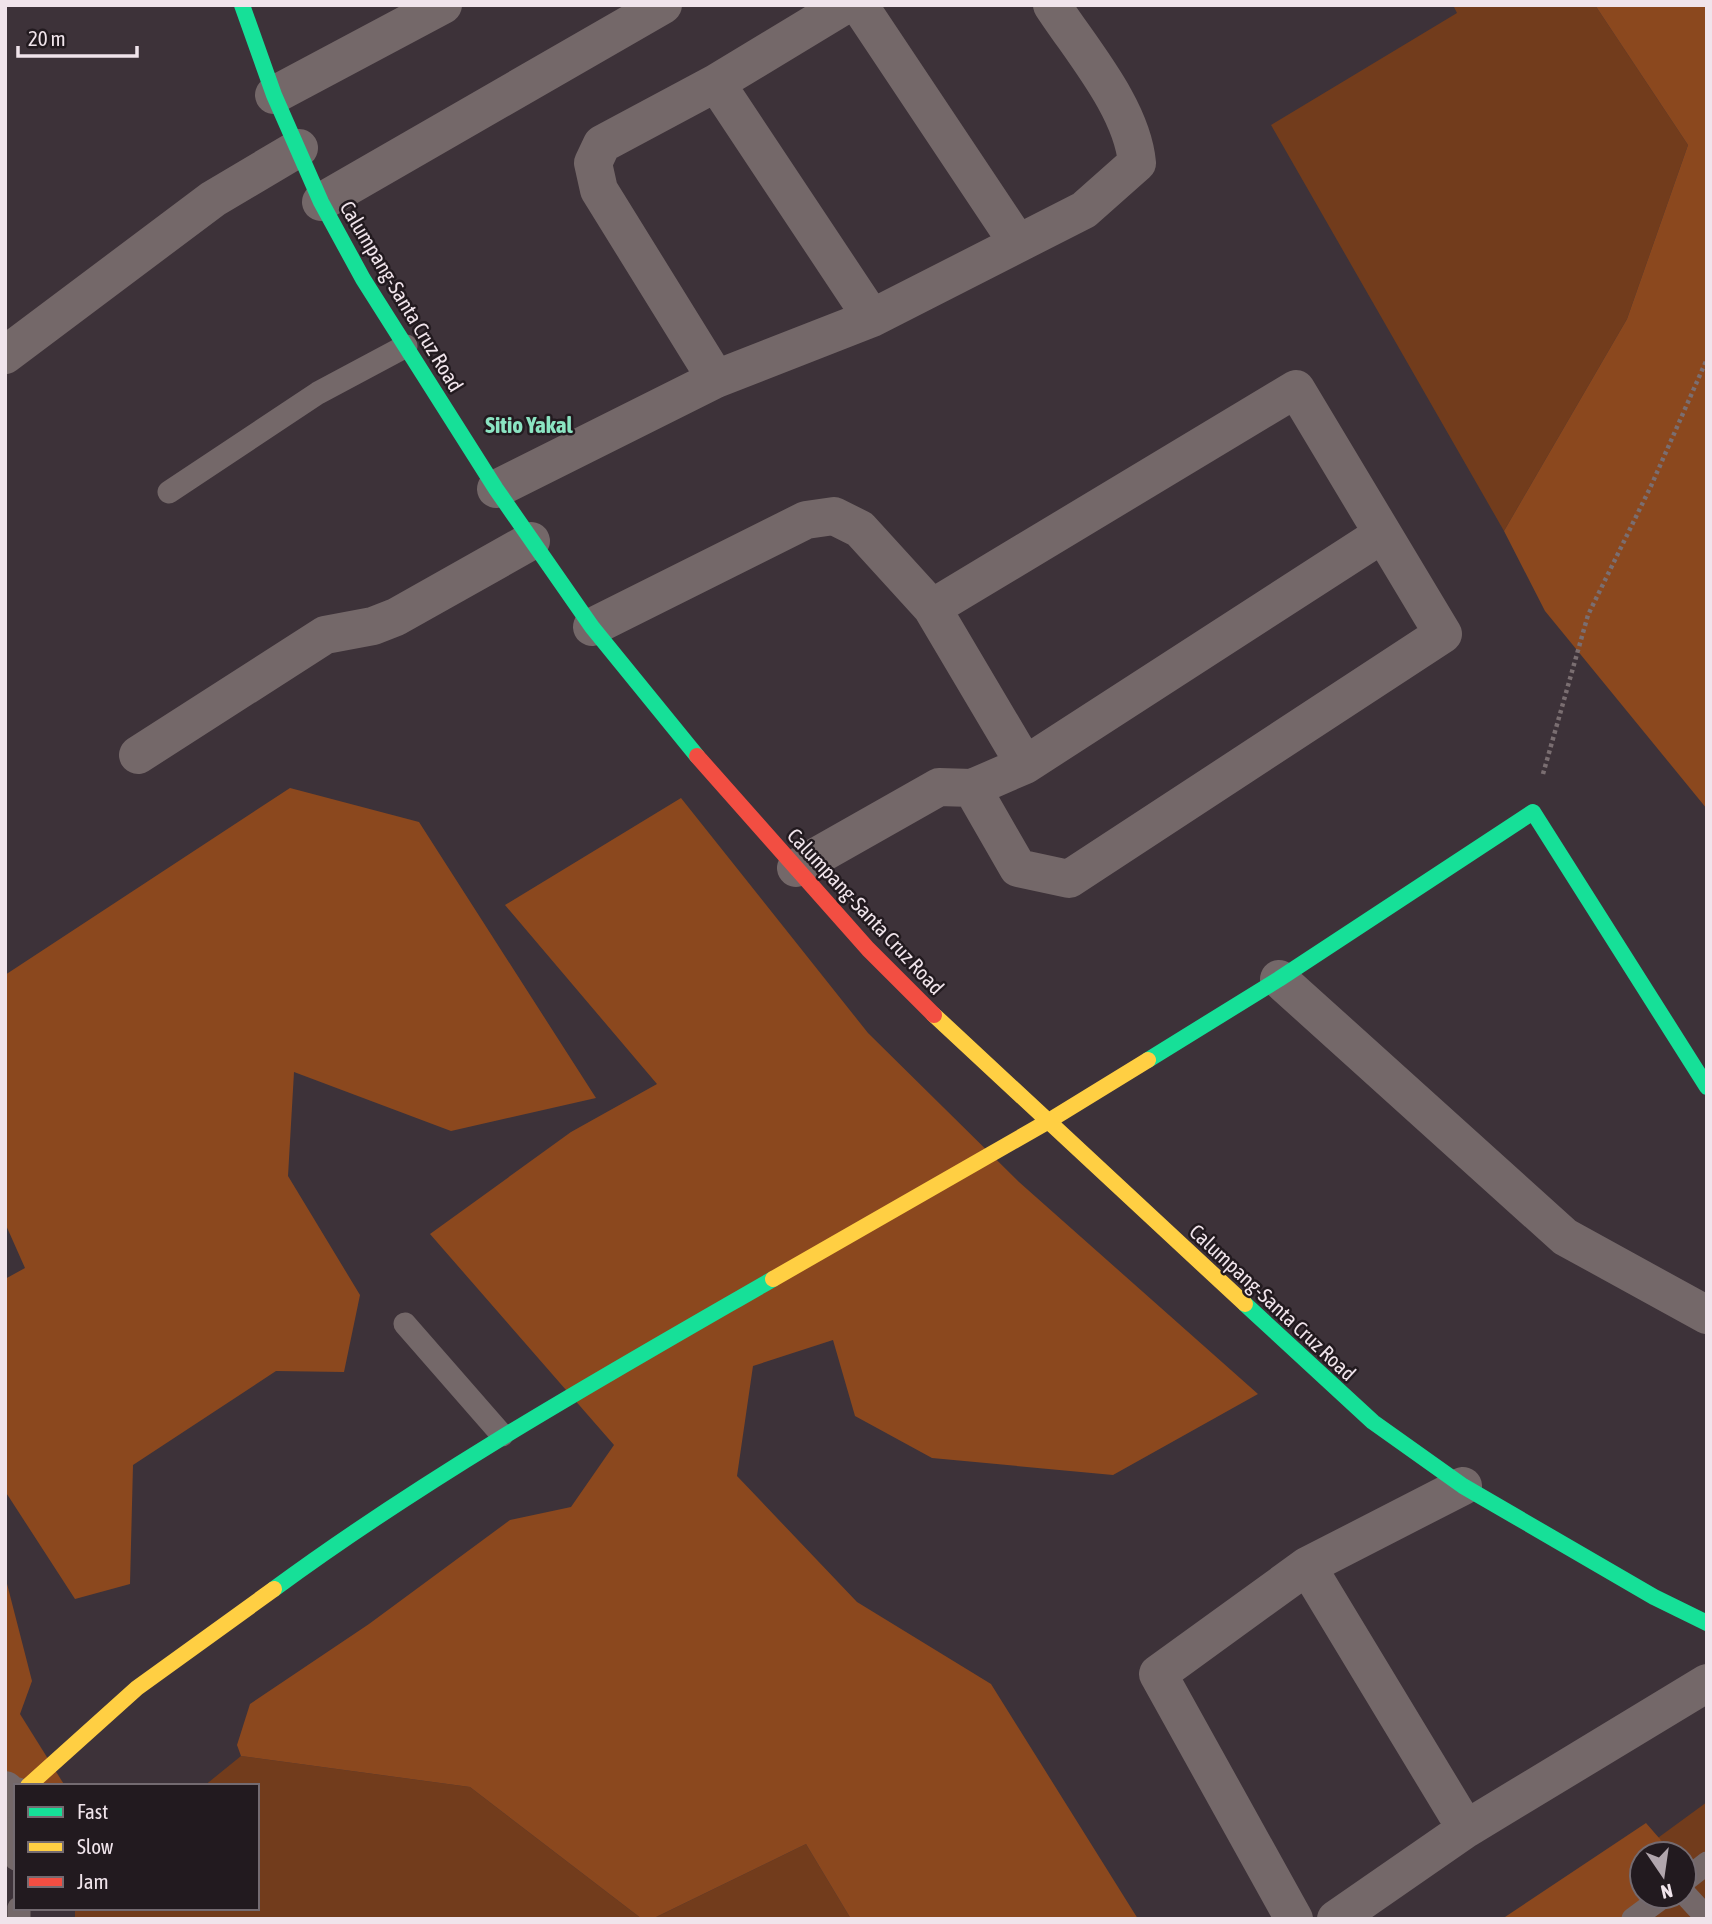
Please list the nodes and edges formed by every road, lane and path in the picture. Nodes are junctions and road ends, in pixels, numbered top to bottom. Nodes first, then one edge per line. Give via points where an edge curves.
1 (242, 5) edge
2 (443, 5) edge
3 (663, 5) edge
4 (845, 5) edge
5 (859, 5) edge
6 (1052, 5) edge
7 (716, 83) junction
8 (274, 95) junction
9 (299, 148) junction
10 (321, 202) junction
11 (1017, 242) junction
12 (872, 318) junction
13 (406, 346) junction
14 (5, 355) edge
15 (1707, 359) edge
16 (716, 379) junction
17 (496, 489) junction
18 (169, 492) dead end
19 (1381, 535) junction
20 (531, 541) junction
21 (932, 608) junction
22 (592, 627) junction
23 (138, 755) dead end
24 (1025, 765) junction
25 (972, 788) junction
26 (1533, 812) junction
27 (796, 869) junction
28 (1279, 979) junction
29 (1707, 1087) edge
30 (1047, 1122) junction
31 (1707, 1315) edge
32 (405, 1324) dead end
33 (502, 1435) junction
34 (1463, 1486) junction
35 (1307, 1566) junction
36 (1707, 1623) edge
37 (1707, 1683) edge
38 (25, 1784) edge
39 (1466, 1829) junction
40 (1294, 1919) edge
41 (1336, 1919) edge

1 - 8 main road, Calumpang-Santa Cruz Road
2 - 8 street
3 - 10 street
4 - 7 street
5 - 11 street
6 - 11 street via 1124,115 1137,163 1084,211
7 - 12 street
7 - 16 street via 602,144 593,163 598,190
8 - 9 main road, Calumpang-Santa Cruz Road
9 - 10 main road, Calumpang-Santa Cruz Road
9 - 14 street via 213,199
10 - 13 main road, Calumpang-Santa Cruz Road
11 - 12 street
12 - 16 street
13 - 17 main road, Calumpang-Santa Cruz Road
13 - 18 lane via 318,393
15 - 26 path via 1588,615
16 - 17 street
17 - 20 main road, Calumpang-Santa Cruz Road
19 - 21 street via 1296,389
19 - 24 street
19 - 25 street via 1443,634 1069,878 1018,868
20 - 22 main road, Calumpang-Santa Cruz Road
20 - 23 street via 396,618 326,635
21 - 22 street via 860,529 834,516 806,520
21 - 24 street
22 - 27 main road, Calumpang-Santa Cruz Road
24 - 25 street
25 - 27 street via 939,787
26 - 28 main road
26 - 29 main road
27 - 30 main road, Calumpang-Santa Cruz Road via 868,949
28 - 30 main road
28 - 31 street via 1565,1237
30 - 33 main road
30 - 34 main road, Calumpang-Santa Cruz Road via 1373,1422
32 - 33 lane
33 - 38 main road via 332,1546 137,1688
34 - 35 street
34 - 36 main road, Calumpang-Santa Cruz Road
35 - 39 street
35 - 40 street via 1158,1674
37 - 39 street
39 - 41 street

